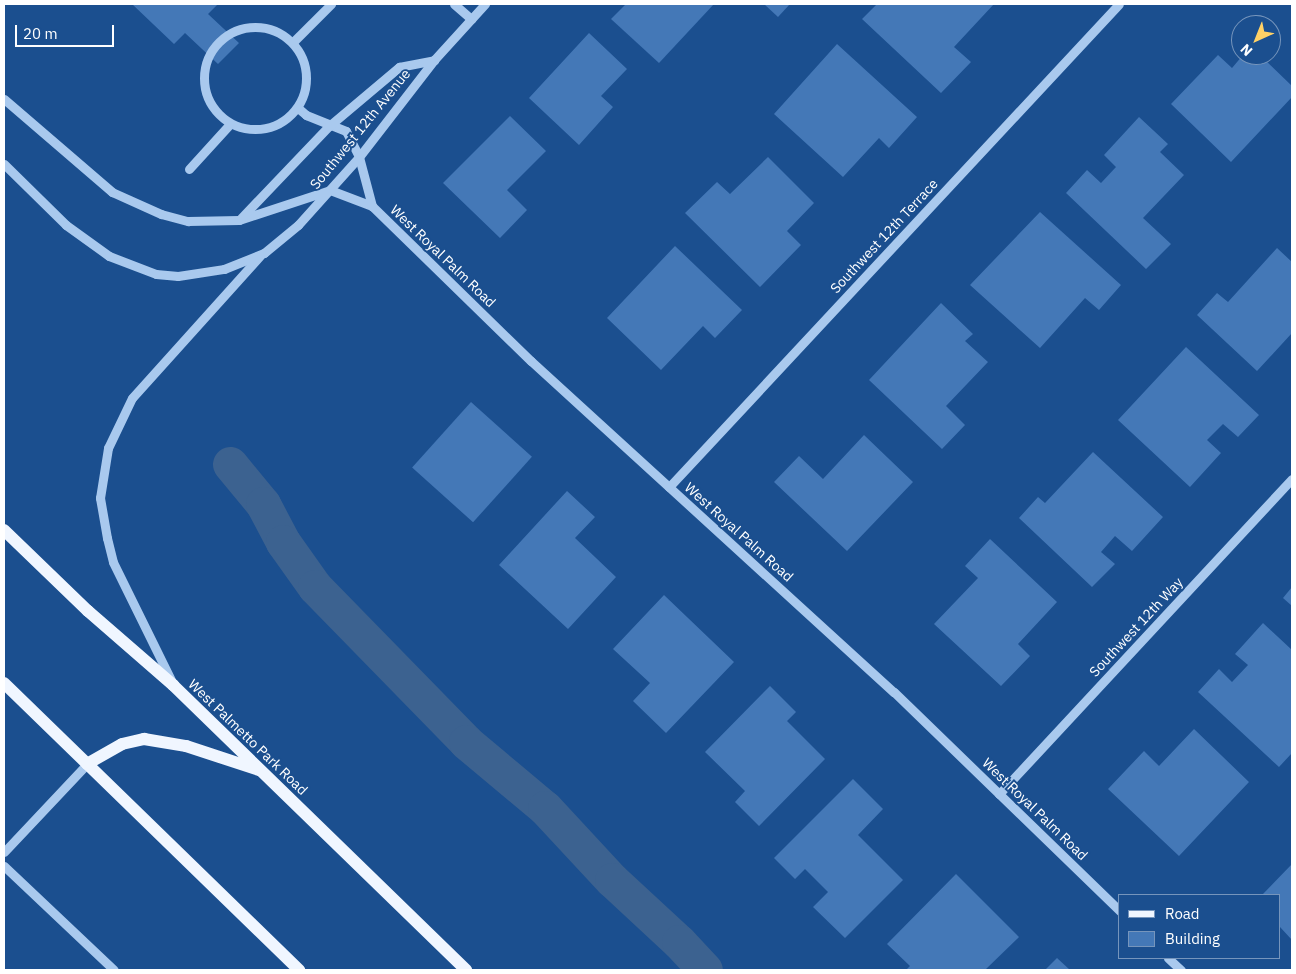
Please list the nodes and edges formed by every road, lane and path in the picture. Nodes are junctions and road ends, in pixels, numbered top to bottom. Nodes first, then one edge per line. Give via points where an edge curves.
1 (331, 4) edge
2 (454, 4) edge
3 (486, 4) edge
4 (1119, 4) edge
5 (471, 19) junction
6 (293, 42) junction
7 (434, 60) junction
8 (4, 99) edge
9 (298, 108) junction
10 (230, 124) junction
11 (329, 126) junction
12 (359, 156) junction
13 (4, 164) edge
14 (189, 169) dead end
15 (330, 190) junction
16 (372, 206) junction
17 (240, 220) junction
18 (264, 253) junction
19 (1292, 479) edge
20 (669, 487) junction
21 (4, 530) edge
22 (4, 682) edge
23 (173, 685) junction
24 (88, 764) junction
25 (261, 771) junction
26 (1000, 794) junction
27 (4, 852) edge
28 (4, 866) edge
29 (1118, 909) edge
30 (1169, 959) edge
31 (114, 970) edge
32 (299, 970) edge
33 (466, 970) edge
34 (1181, 970) edge

1 - 6 street
2 - 5 street
3 - 5 street, Southwest 12th Avenue
4 - 20 street, Southwest 12th Terrace
5 - 7 street, Southwest 12th Avenue
6 - 9 street via 303,58 307,74 306,92
6 - 10 street via 262,27 244,28 227,34 214,46 206,62 203,80 207,97 216,112
7 - 11 street, Southwest 12th Avenue via 399,67
7 - 12 street, Southwest 12th Avenue
8 - 17 street via 112,192 161,214 188,221
9 - 10 street via 288,119 267,128 244,129
9 - 11 street
10 - 14 street
11 - 12 street via 346,132
11 - 17 street, Southwest 12th Avenue
12 - 15 street, Southwest 12th Avenue
12 - 16 street
13 - 18 street, Southwest 12th Avenue via 86,242 133,267 178,276 201,274
15 - 16 street, West Royal Palm Road
15 - 17 street
15 - 18 street, Southwest 12th Avenue via 298,225
16 - 20 street, West Royal Palm Road via 530,361
18 - 23 street via 132,398 108,448 100,498 109,546
19 - 26 street, Southwest 12th Way
20 - 26 street, West Royal Palm Road via 894,692
21 - 23 main road, West Palmetto Park Road via 88,612
22 - 24 main road
23 - 25 main road, West Palmetto Park Road
24 - 25 main road via 122,744 144,739 186,746
24 - 27 street
24 - 32 main road
25 - 33 main road, West Palmetto Park Road
26 - 29 street, West Royal Palm Road
28 - 31 street
30 - 34 street

